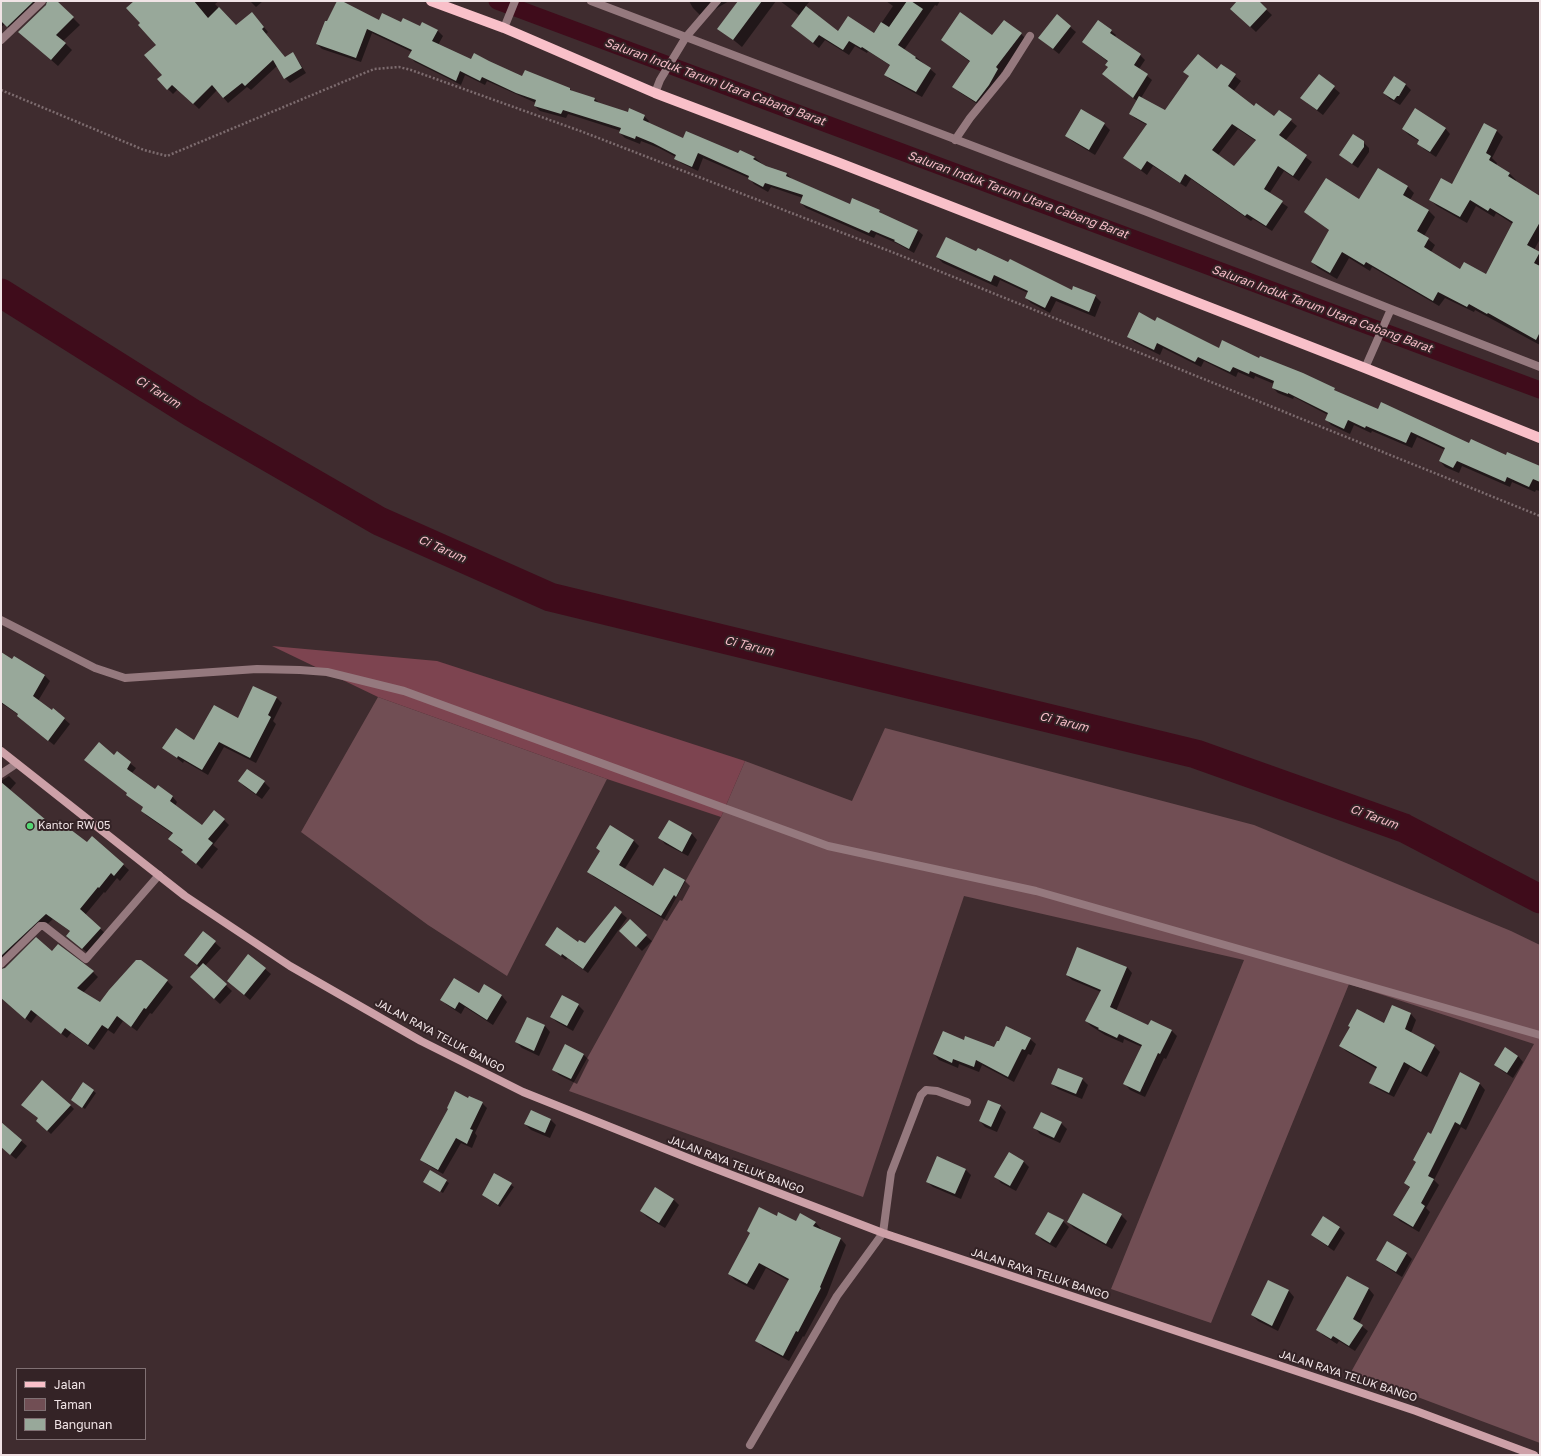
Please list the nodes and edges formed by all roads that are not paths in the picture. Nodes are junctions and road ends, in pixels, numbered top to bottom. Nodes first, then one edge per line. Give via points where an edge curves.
1 (42, 1) edge
2 (431, 1) edge
3 (515, 1) edge
4 (591, 1) edge
5 (717, 1) edge
6 (504, 28) junction
7 (1030, 36) dead end
8 (686, 37) junction
9 (1, 40) edge
10 (655, 93) junction
11 (955, 140) junction
12 (1390, 313) junction
13 (1540, 367) edge
14 (1365, 368) junction
15 (1540, 438) edge
16 (1, 620) edge
17 (1, 751) edge
18 (16, 764) junction
19 (1, 774) edge
20 (159, 875) junction
21 (1, 964) edge
22 (1540, 1035) edge
23 (967, 1102) dead end
24 (883, 1233) junction
25 (750, 1445) dead end
26 (1534, 1455) edge

1 - 9 street
2 - 6 main road
3 - 6 street
4 - 8 street
5 - 8 street
6 - 10 main road
7 - 11 street via 1006,74
8 - 10 street
8 - 11 street
10 - 14 main road
11 - 12 street via 1147,212
12 - 13 street
12 - 14 street
14 - 15 main road
16 - 22 street via 95,668 126,678 257,669 300,670 327,672 404,691 828,846 1036,890
17 - 18 main road, JALAN RAYA TELUK BANGO
18 - 19 street
18 - 20 main road, JALAN RAYA TELUK BANGO
20 - 21 street via 86,960 44,926 40,926
20 - 24 main road, JALAN RAYA TELUK BANGO via 185,896 290,966 422,1041 523,1092
23 - 24 street via 937,1091 926,1090 921,1094 891,1173
24 - 25 street via 837,1296
24 - 26 main road, JALAN RAYA TELUK BANGO via 1416,1411

